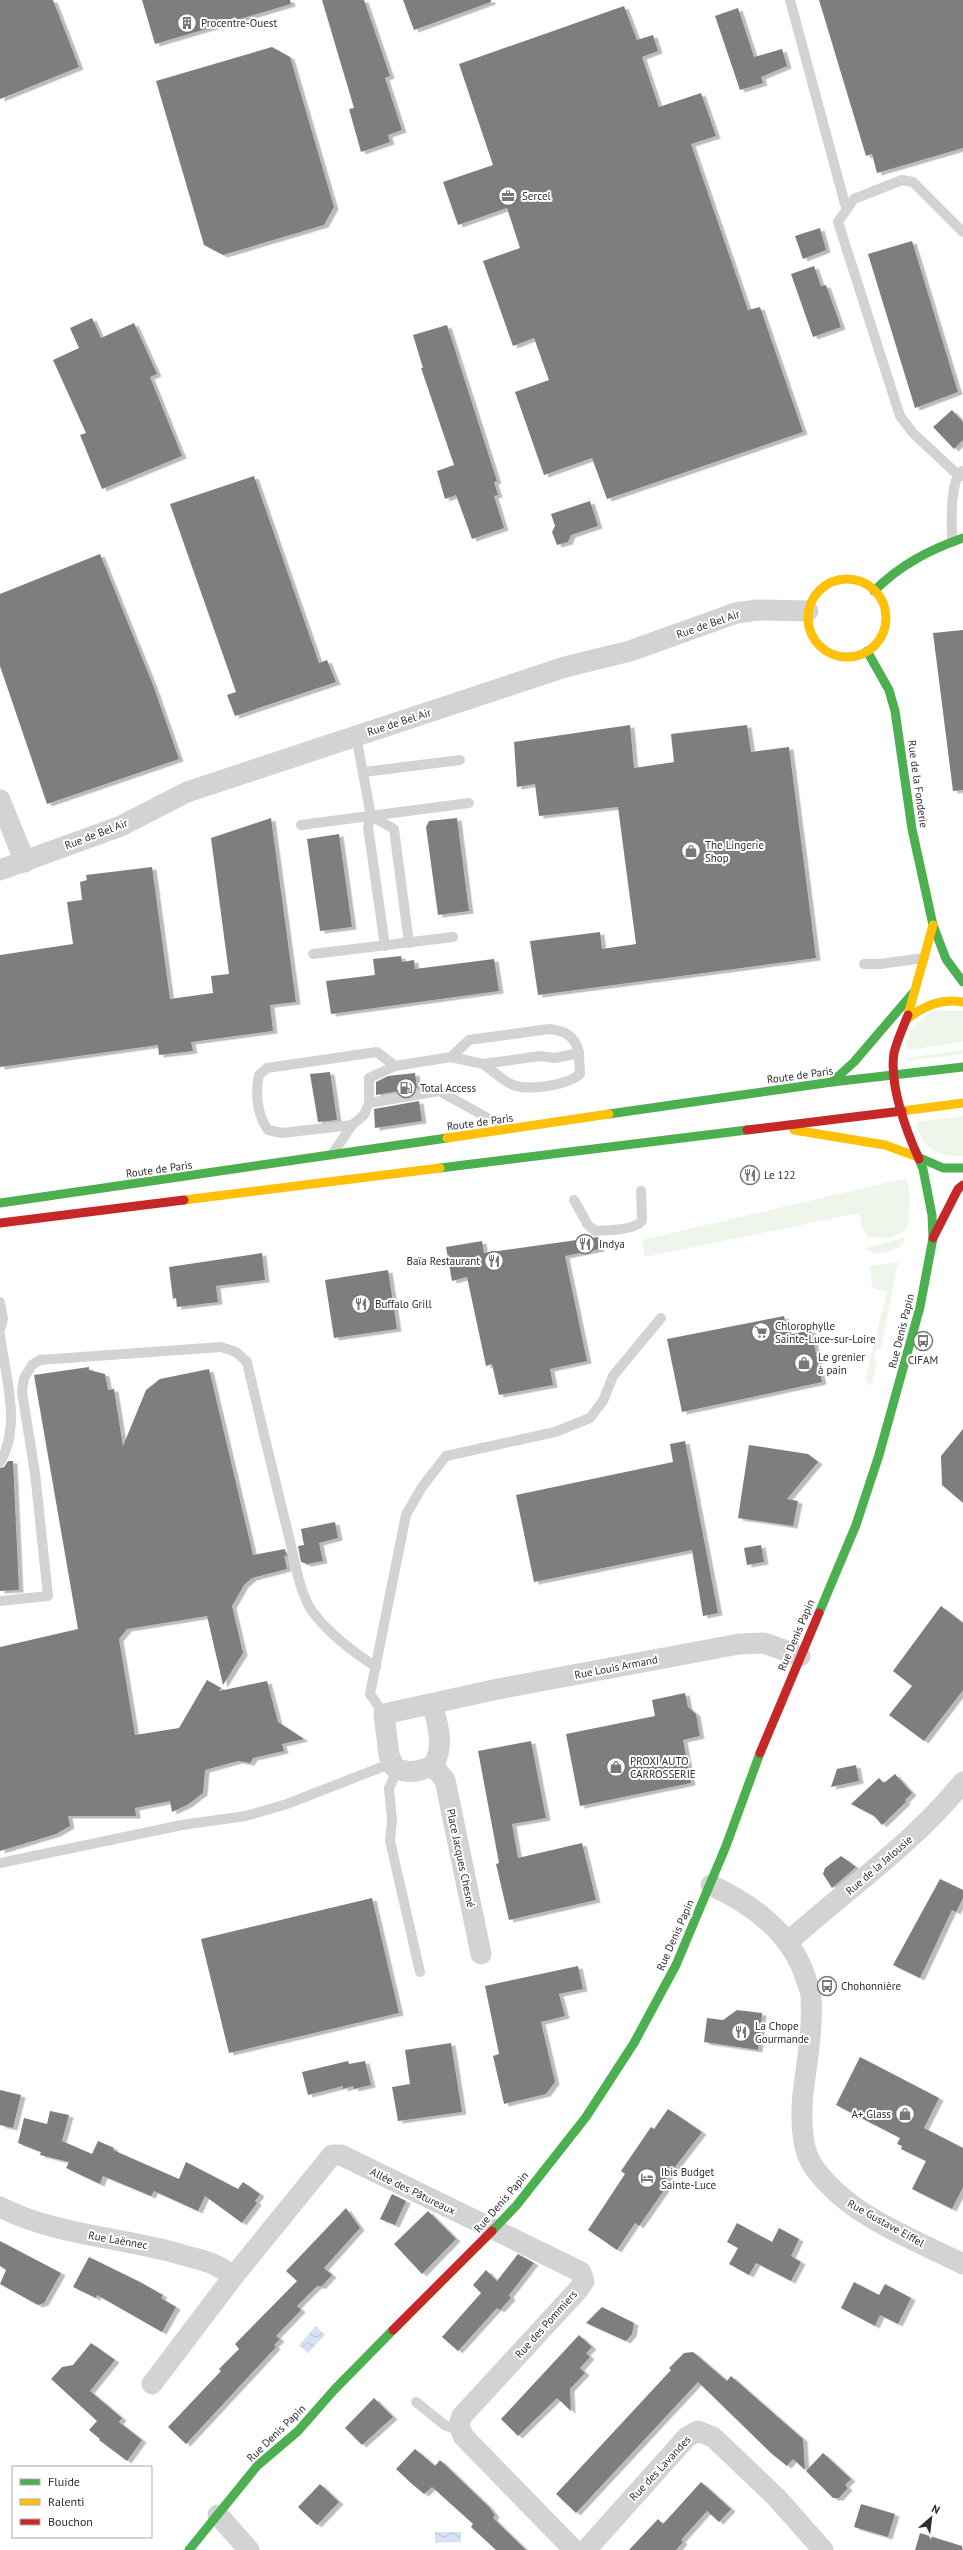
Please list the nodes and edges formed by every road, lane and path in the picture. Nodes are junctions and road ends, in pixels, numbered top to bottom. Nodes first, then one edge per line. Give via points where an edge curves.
1 (790, 0) edge
2 (846, 208) junction
3 (963, 232) edge
4 (961, 473) edge
5 (963, 538) edge
6 (952, 542) junction
7 (874, 591) junction
8 (808, 610) junction
9 (867, 651) junction
10 (356, 736) junction
11 (460, 760) dead end
12 (364, 772) junction
13 (0, 800) edge
14 (469, 803) dead end
15 (371, 816) junction
16 (301, 825) dead end
17 (25, 862) junction
18 (0, 870) edge
19 (933, 925) junction
20 (453, 938) dead end
21 (409, 943) junction
22 (385, 946) junction
23 (313, 954) dead end
24 (923, 958) junction
25 (946, 959) junction
26 (864, 964) dead end
27 (963, 982) edge
28 (913, 993) junction
29 (963, 1002) edge
30 (907, 1020) junction
31 (579, 1053) junction
32 (451, 1057) junction
33 (483, 1064) junction
34 (395, 1066) junction
35 (963, 1067) edge
36 (894, 1074) junction
37 (832, 1082) junction
38 (369, 1103) junction
39 (963, 1103) edge
40 (900, 1110) junction
41 (352, 1125) junction
42 (775, 1126) junction
43 (510, 1130) junction
44 (331, 1156) junction
45 (918, 1158) junction
46 (963, 1168) edge
47 (963, 1185) edge
48 (641, 1191) dead end
49 (574, 1200) dead end
50 (0, 1203) edge
51 (0, 1223) edge
52 (934, 1238) junction
53 (0, 1302) edge
54 (660, 1318) dead end
55 (0, 1330) edge
56 (0, 1335) edge
57 (0, 1462) edge
58 (0, 1601) edge
59 (800, 1656) junction
60 (376, 1667) junction
61 (432, 1704) junction
62 (384, 1714) junction
63 (395, 1766) junction
64 (433, 1766) junction
65 (963, 1782) edge
66 (0, 1863) edge
67 (710, 1886) junction
68 (789, 1942) junction
69 (481, 1954) dead end
70 (420, 1972) dead end
71 (0, 2207) edge
72 (493, 2231) junction
73 (963, 2264) edge
74 (233, 2277) junction
75 (152, 2384) dead end
76 (416, 2402) dead end
77 (461, 2430) junction
78 (218, 2515) junction
79 (189, 2550) edge
80 (249, 2550) edge
81 (574, 2550) edge
82 (586, 2550) edge
83 (823, 2550) edge

1 - 2 lane
2 - 3 lane via 854,199 902,180 913,182
2 - 4 lane via 838,222 842,238 900,416 913,433
4 - 6 lane via 952,504
5 - 6 street
6 - 7 street via 926,551 893,571
7 - 8 street via 860,581 835,580 818,591
7 - 9 street via 883,604 885,623 880,637
8 - 9 street via 811,633 824,649 845,656
8 - 10 street, Rue de Bel Air via 757,610 736,613 630,651 565,667
9 - 19 street, Rue de la Fonderie via 889,690 895,711 912,830
10 - 12 lane
10 - 17 street, Rue de Bel Air via 187,792 121,826
11 - 12 lane
12 - 15 lane
13 - 17 street
14 - 15 lane
15 - 16 lane
15 - 21 lane via 394,829
15 - 22 lane via 368,827
17 - 18 street, Rue de Bel Air
19 - 24 street
19 - 25 street, Rue de la Fonderie
20 - 21 lane
21 - 22 lane
22 - 23 lane
24 - 25 lane
24 - 26 lane
24 - 28 street
25 - 27 street, Rue de la Fonderie
28 - 30 street via 912,1007
28 - 37 street via 866,1051
29 - 30 street via 946,1000 932,1003
30 - 36 street via 894,1055
31 - 32 lane via 572,1036 562,1030 549,1029 469,1040
31 - 33 lane via 556,1058 540,1056
31 - 33 lane via 580,1074 573,1080 527,1087 512,1084
32 - 33 lane
32 - 34 lane
34 - 38 lane via 369,1078
34 - 41 lane via 377,1052 267,1068 259,1075 257,1100 262,1122 268,1130 282,1133
35 - 36 street, Route de Paris
36 - 37 street, Route de Paris
36 - 40 street
37 - 43 street, Route de Paris
38 - 41 lane via 364,1115
38 - 43 lane via 439,1091
39 - 40 street
40 - 42 street
40 - 45 street
41 - 44 lane
42 - 45 street via 885,1145
42 - 51 street
43 - 44 street, Route de Paris
44 - 50 street, Route de Paris
45 - 46 street via 943,1168
45 - 52 street via 927,1183
47 - 52 street via 958,1189
48 - 49 lane via 642,1222 637,1226 595,1231 588,1225
52 - 59 street, Rue Denis Papin via 920,1307 879,1455 856,1525
53 - 55 lane via 3,1319
54 - 60 lane via 613,1376 603,1401 590,1418 555,1432 446,1456 422,1487 406,1515
56 - 57 lane via 11,1418 6,1452
58 - 60 lane via 48,1596 35,1473 22,1392 24,1378 32,1365 40,1360 221,1347 236,1352 246,1362 291,1544 311,1610 330,1633 355,1654
59 - 61 street, Rue Louis Armand via 764,1643 739,1644 498,1688
59 - 67 street, Rue Denis Papin via 755,1764
60 - 62 lane via 370,1694
61 - 62 street
61 - 64 street via 439,1728 439,1755
62 - 63 street via 389,1755
63 - 64 street via 416,1772
63 - 66 lane via 246,1816 182,1825
63 - 70 lane via 389,1788 392,1820 390,1841
64 - 69 street, Place Jacques Chesné via 445,1780
65 - 68 street, Rue de la Jalousie via 947,1802 880,1866
67 - 68 street, Rue Gustave Eiffel via 761,1914
67 - 72 street, Rue Denis Papin via 676,1965 634,2043 586,2117
68 - 73 street, Rue Gustave Eiffel via 803,1968 812,1995 801,2113 804,2140 813,2165 841,2198 875,2220
71 - 74 street, Rue Laënnec via 40,2224 151,2246 221,2266
72 - 74 street, Allée des Pâtureaux via 341,2155 332,2155
72 - 77 street, Rue des Pommiers via 518,2240 581,2272 584,2281 462,2416 459,2425
72 - 78 street, Rue Denis Papin via 334,2390 298,2431 258,2466
74 - 75 street
76 - 77 lane via 446,2426
77 - 81 street via 463,2436
78 - 79 street, Rue Denis Papin
78 - 80 street
82 - 83 street, Rue des Lavandes via 686,2437 698,2431 713,2437 778,2498

